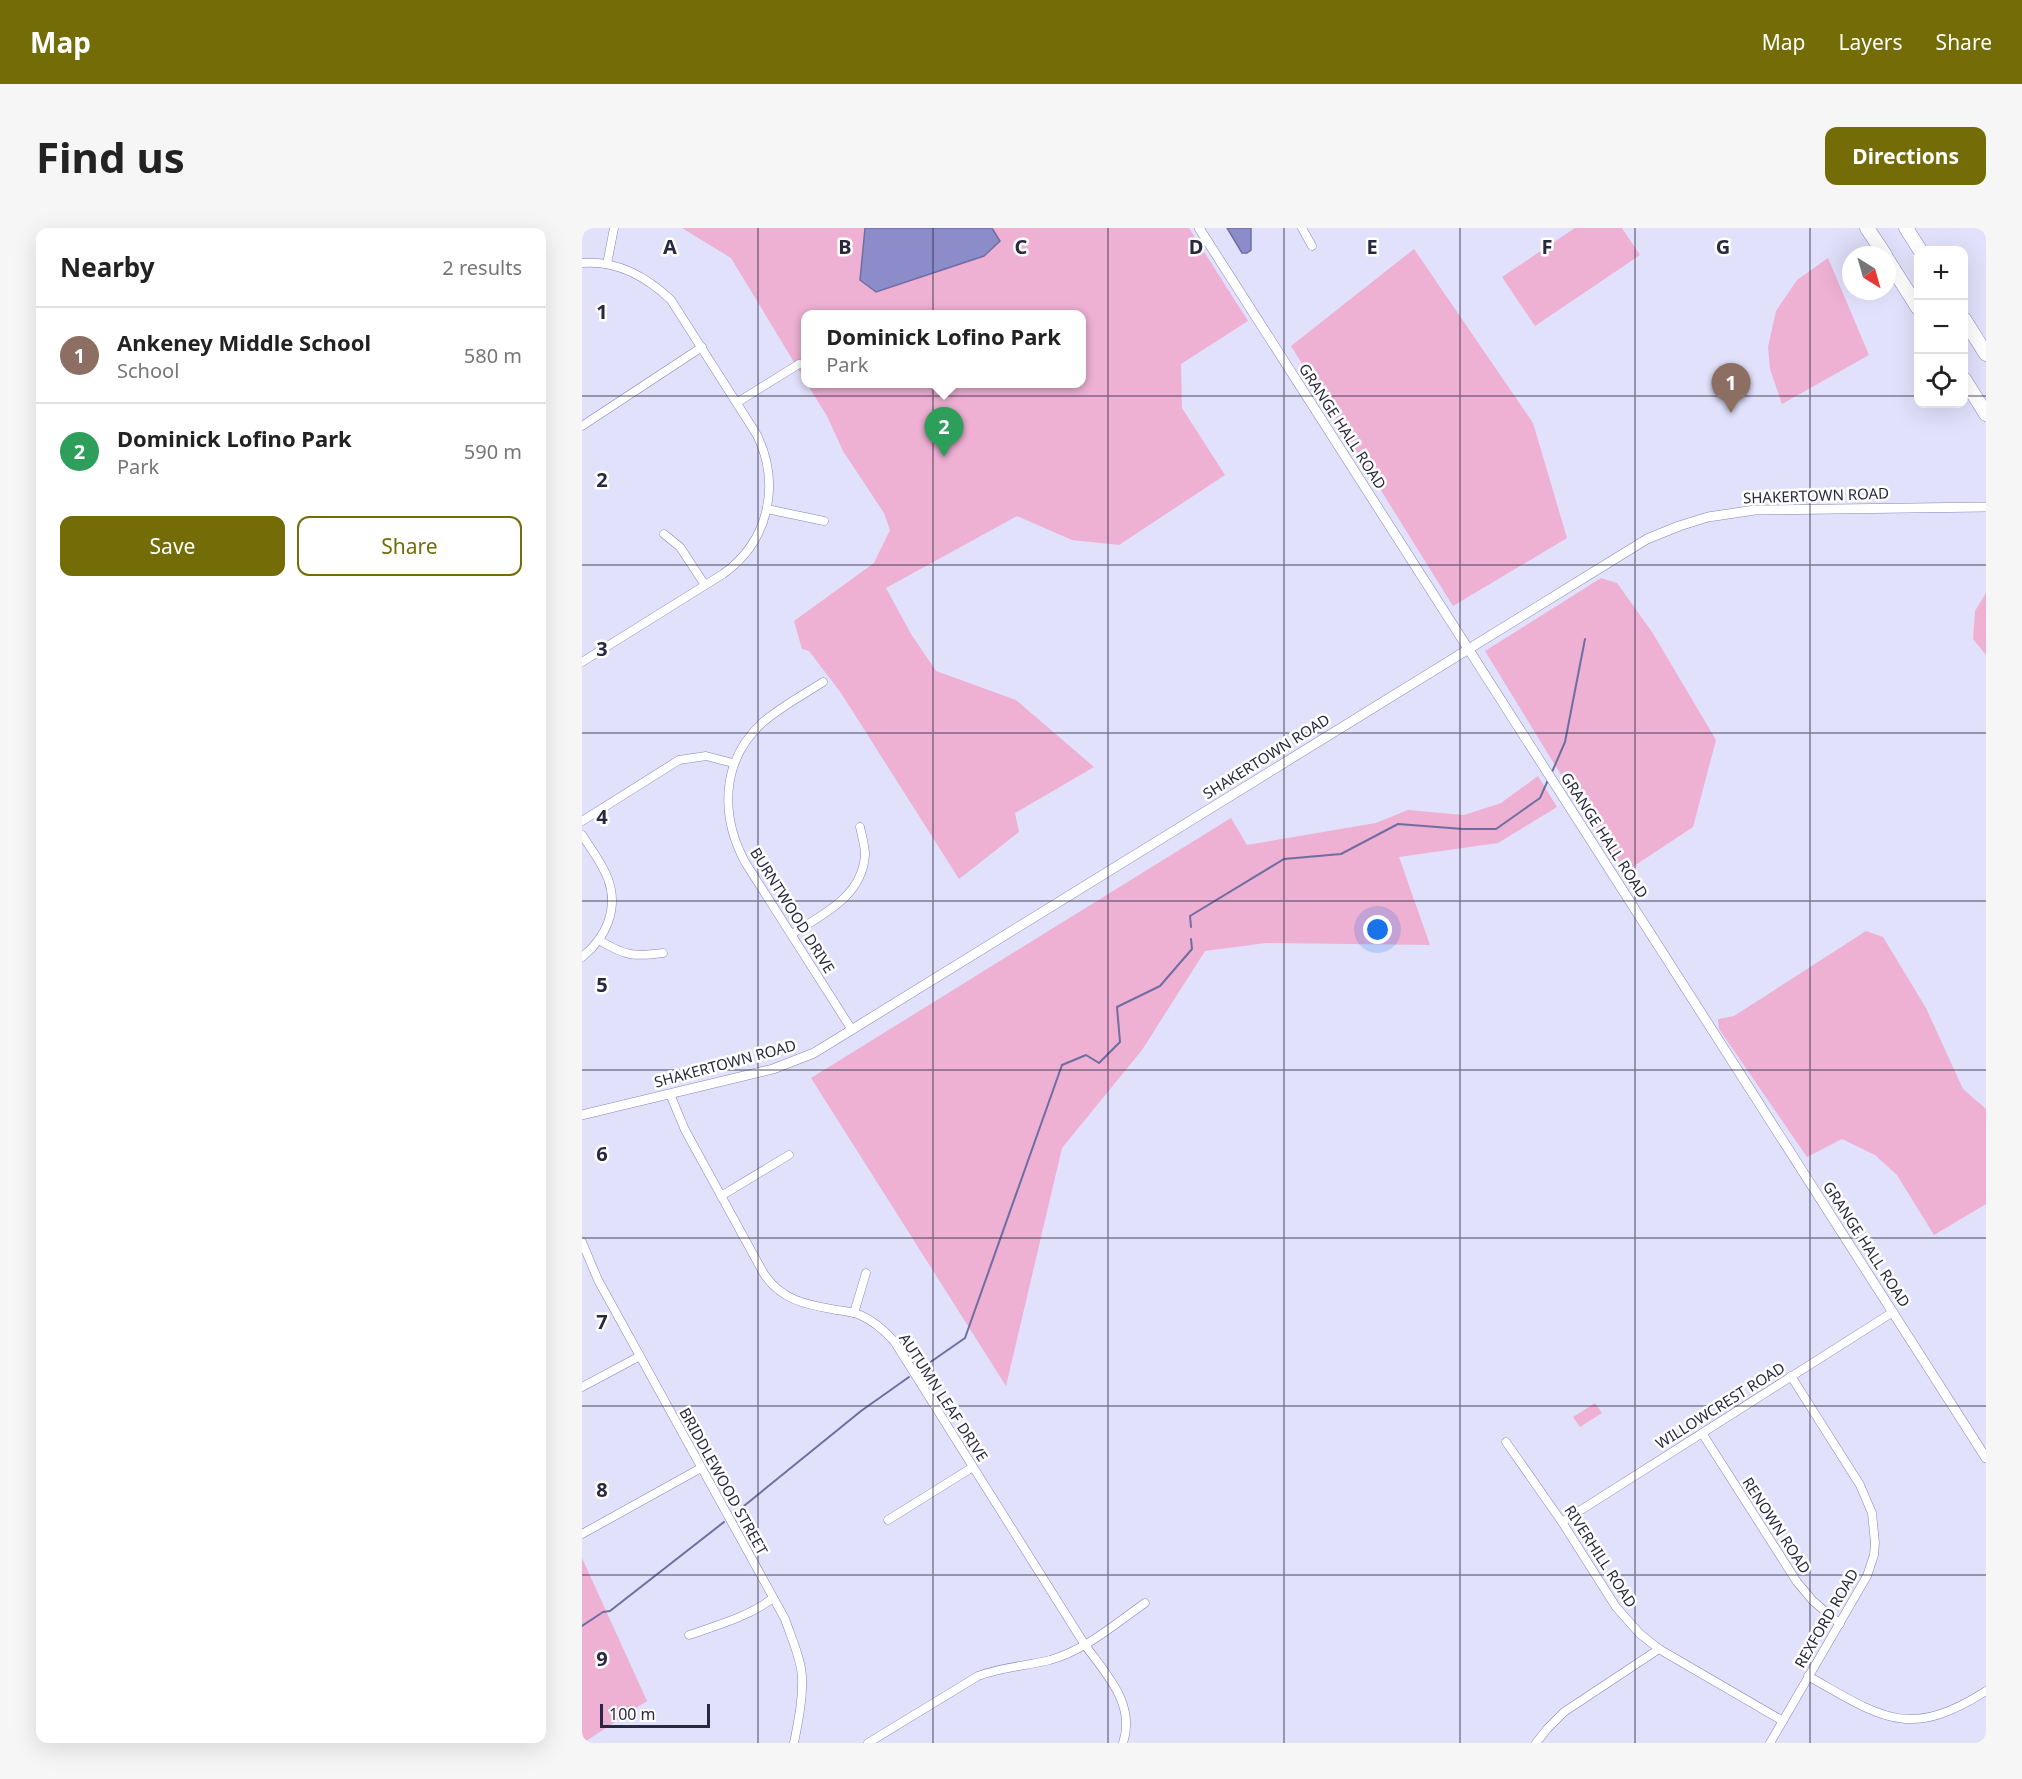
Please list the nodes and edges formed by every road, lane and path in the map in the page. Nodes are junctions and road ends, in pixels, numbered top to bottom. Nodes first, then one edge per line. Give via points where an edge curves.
1 (614, 228) edge
2 (1199, 228) edge
3 (1302, 228) edge
4 (1867, 228) edge
5 (1906, 228) edge
6 (1312, 246) dead end
7 (1879, 246) edge
8 (1917, 246) edge
9 (582, 263) edge
10 (607, 264) junction
11 (1896, 273) edge
12 (1914, 302) edge
13 (1968, 325) edge
14 (702, 347) junction
15 (1986, 354) edge
16 (799, 364) dead end
17 (1968, 385) edge
18 (738, 402) junction
19 (1986, 414) edge
20 (582, 426) edge
21 (1986, 507) edge
22 (767, 509) junction
23 (824, 521) dead end
24 (664, 534) dead end
25 (705, 585) junction
26 (1468, 649) junction
27 (582, 662) edge
28 (823, 682) dead end
29 (733, 763) junction
30 (582, 821) edge
31 (860, 827) dead end
32 (582, 835) edge
33 (792, 934) junction
34 (599, 940) junction
35 (663, 953) dead end
36 (582, 957) edge
37 (852, 1030) junction
38 (670, 1094) junction
39 (582, 1115) edge
40 (789, 1155) dead end
41 (722, 1196) junction
42 (582, 1242) edge
43 (866, 1273) dead end
44 (854, 1312) junction
45 (1893, 1312) junction
46 (640, 1356) junction
47 (1791, 1376) junction
48 (582, 1387) edge
49 (1702, 1433) junction
50 (1506, 1442) dead end
51 (1986, 1458) edge
52 (973, 1467) junction
53 (701, 1468) junction
54 (888, 1520) dead end
55 (1562, 1522) junction
56 (582, 1534) edge
57 (773, 1598) junction
58 (1145, 1603) dead end
59 (1840, 1623) junction
60 (688, 1635) dead end
61 (1085, 1645) junction
62 (1659, 1649) junction
63 (1808, 1676) junction
64 (1986, 1691) edge
65 (1783, 1722) junction
66 (794, 1743) edge
67 (868, 1743) edge
68 (1123, 1743) edge
69 (1536, 1743) edge
70 (1770, 1743) edge

1 - 10 street
2 - 26 street, GRANGE HALL ROAD
3 - 6 street
4 - 7 highway
5 - 8 highway
9 - 10 street
10 - 14 street via 643,278 662,291
11 - 12 highway
13 - 15 highway
14 - 18 street
14 - 20 street
16 - 18 street
17 - 19 highway
18 - 22 street via 766,457 770,483
21 - 26 street, SHAKERTOWN ROAD via 1755,510 1708,517 1647,539
22 - 23 street
22 - 25 street via 759,534 743,557
24 - 25 street via 683,550
25 - 27 street
26 - 37 street, SHAKERTOWN ROAD
26 - 45 street, GRANGE HALL ROAD
28 - 29 street via 762,723
29 - 30 street via 706,756 679,760
29 - 33 street, BURNTWOOD DRIVE via 728,805 734,838
31 - 33 street via 865,854 854,887 839,904
32 - 34 street via 611,889 610,916
33 - 37 street, BURNTWOOD DRIVE
34 - 35 street via 630,955
34 - 36 street
37 - 38 street, SHAKERTOWN ROAD via 788,1064
38 - 39 street, SHAKERTOWN ROAD
38 - 41 street, AUTUMN LEAF DRIVE
40 - 41 street
41 - 44 street, AUTUMN LEAF DRIVE via 773,1286 802,1304
42 - 46 street, BRIDDLEWOOD STREET
43 - 44 street
44 - 52 street, AUTUMN LEAF DRIVE via 894,1341
45 - 47 street, WILLOWCREST ROAD
45 - 51 street, GRANGE HALL ROAD
46 - 48 street
46 - 53 street, BRIDDLEWOOD STREET
47 - 49 street, WILLOWCREST ROAD
47 - 59 street, REXFORD ROAD via 1860,1485 1874,1520 1871,1566
49 - 55 street, WILLOWCREST ROAD
49 - 59 street, RENOWN ROAD via 1797,1582
50 - 55 street, RIVERHILL ROAD
52 - 54 street
52 - 61 street, AUTUMN LEAF DRIVE
53 - 56 street
53 - 57 street, BRIDDLEWOOD STREET
55 - 62 street, RIVERHILL ROAD via 1616,1607
57 - 60 street via 732,1621
57 - 66 street, BRIDDLEWOOD STREET via 796,1648 802,1676 801,1711
58 - 61 street
59 - 63 street, REXFORD ROAD
61 - 67 street via 1052,1659 978,1676
61 - 68 street, AUTUMN LEAF DRIVE via 1124,1704
62 - 65 street, RIVERHILL ROAD
62 - 69 street via 1564,1712
63 - 64 street via 1864,1708 1901,1719 1938,1716
63 - 65 street, REXFORD ROAD
65 - 70 street, REXFORD ROAD

